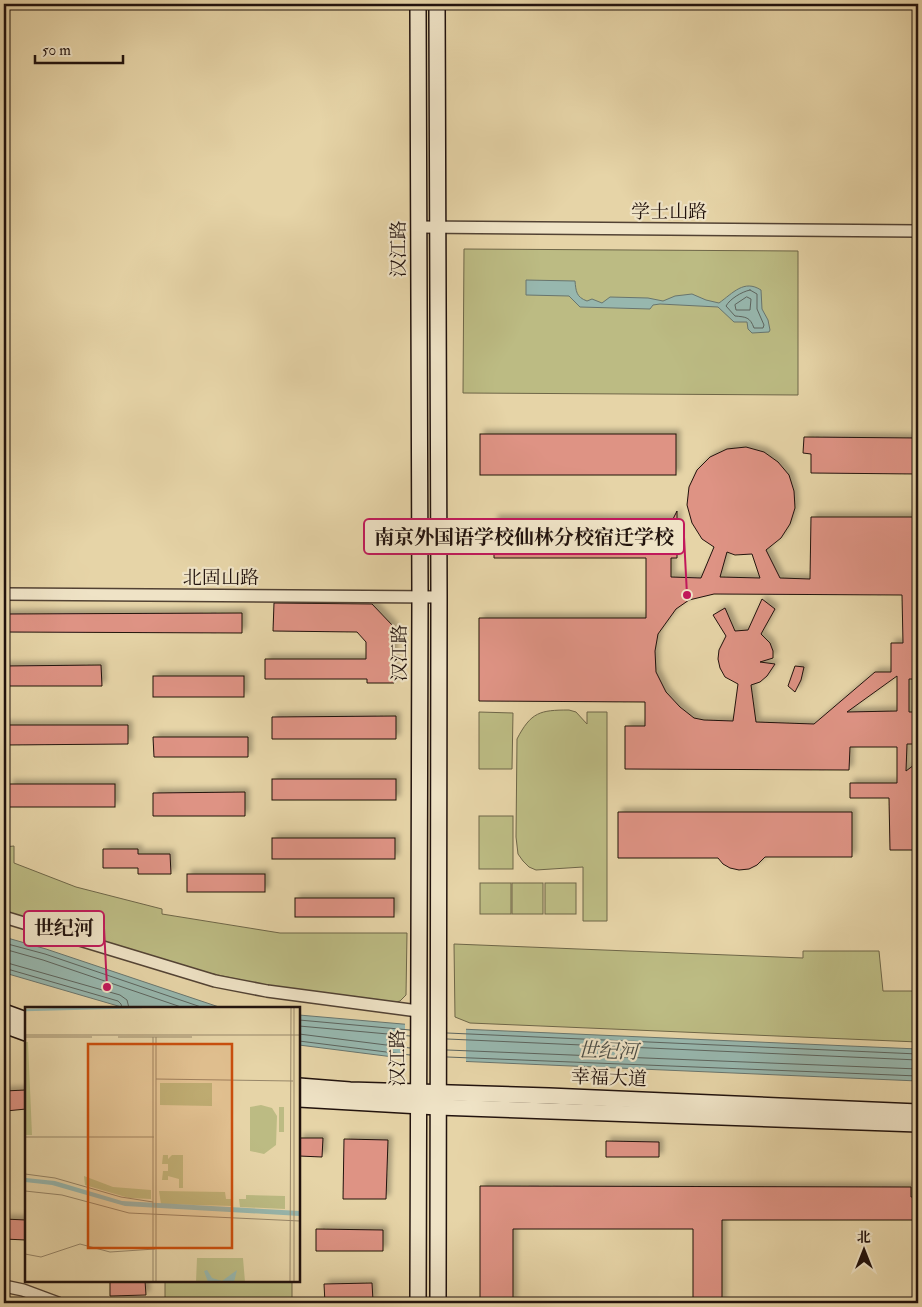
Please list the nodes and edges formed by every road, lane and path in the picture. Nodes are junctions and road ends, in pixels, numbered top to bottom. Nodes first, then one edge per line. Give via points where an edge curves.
1 (418, 4) edge
2 (437, 4) edge
3 (419, 227) junction
4 (438, 227) junction
5 (918, 231) edge
6 (4, 594) edge
7 (420, 597) junction
8 (439, 597) junction
9 (4, 917) edge
10 (4, 1012) edge
11 (418, 1015) junction
12 (25, 1020) edge
13 (4, 1026) edge
14 (25, 1033) edge
15 (300, 1086) edge
16 (300, 1099) edge
17 (418, 1099) junction
18 (438, 1100) junction
19 (918, 1112) edge
20 (918, 1124) edge
21 (4, 1286) edge
22 (58, 1303) edge
23 (418, 1303) edge
24 (438, 1303) edge

1 - 3 street, 汉江路
2 - 4 street, 汉江路
3 - 4 street, 学士山路
3 - 7 street, 汉江路
4 - 5 street, 学士山路
4 - 8 street, 汉江路
6 - 7 street, 北固山路
7 - 8 street, 北固山路
7 - 11 street, 汉江路
8 - 18 street, 汉江路
9 - 11 street via 215,981
10 - 12 street
11 - 17 street, 汉江路
13 - 14 street
15 - 17 street, 幸福大道
16 - 17 street, 幸福大道
17 - 18 street, 幸福大道
17 - 23 street, 汉江路
18 - 19 street, 幸福大道 via 548,1096
18 - 20 street, 幸福大道
18 - 24 street, 汉江路
21 - 22 street

